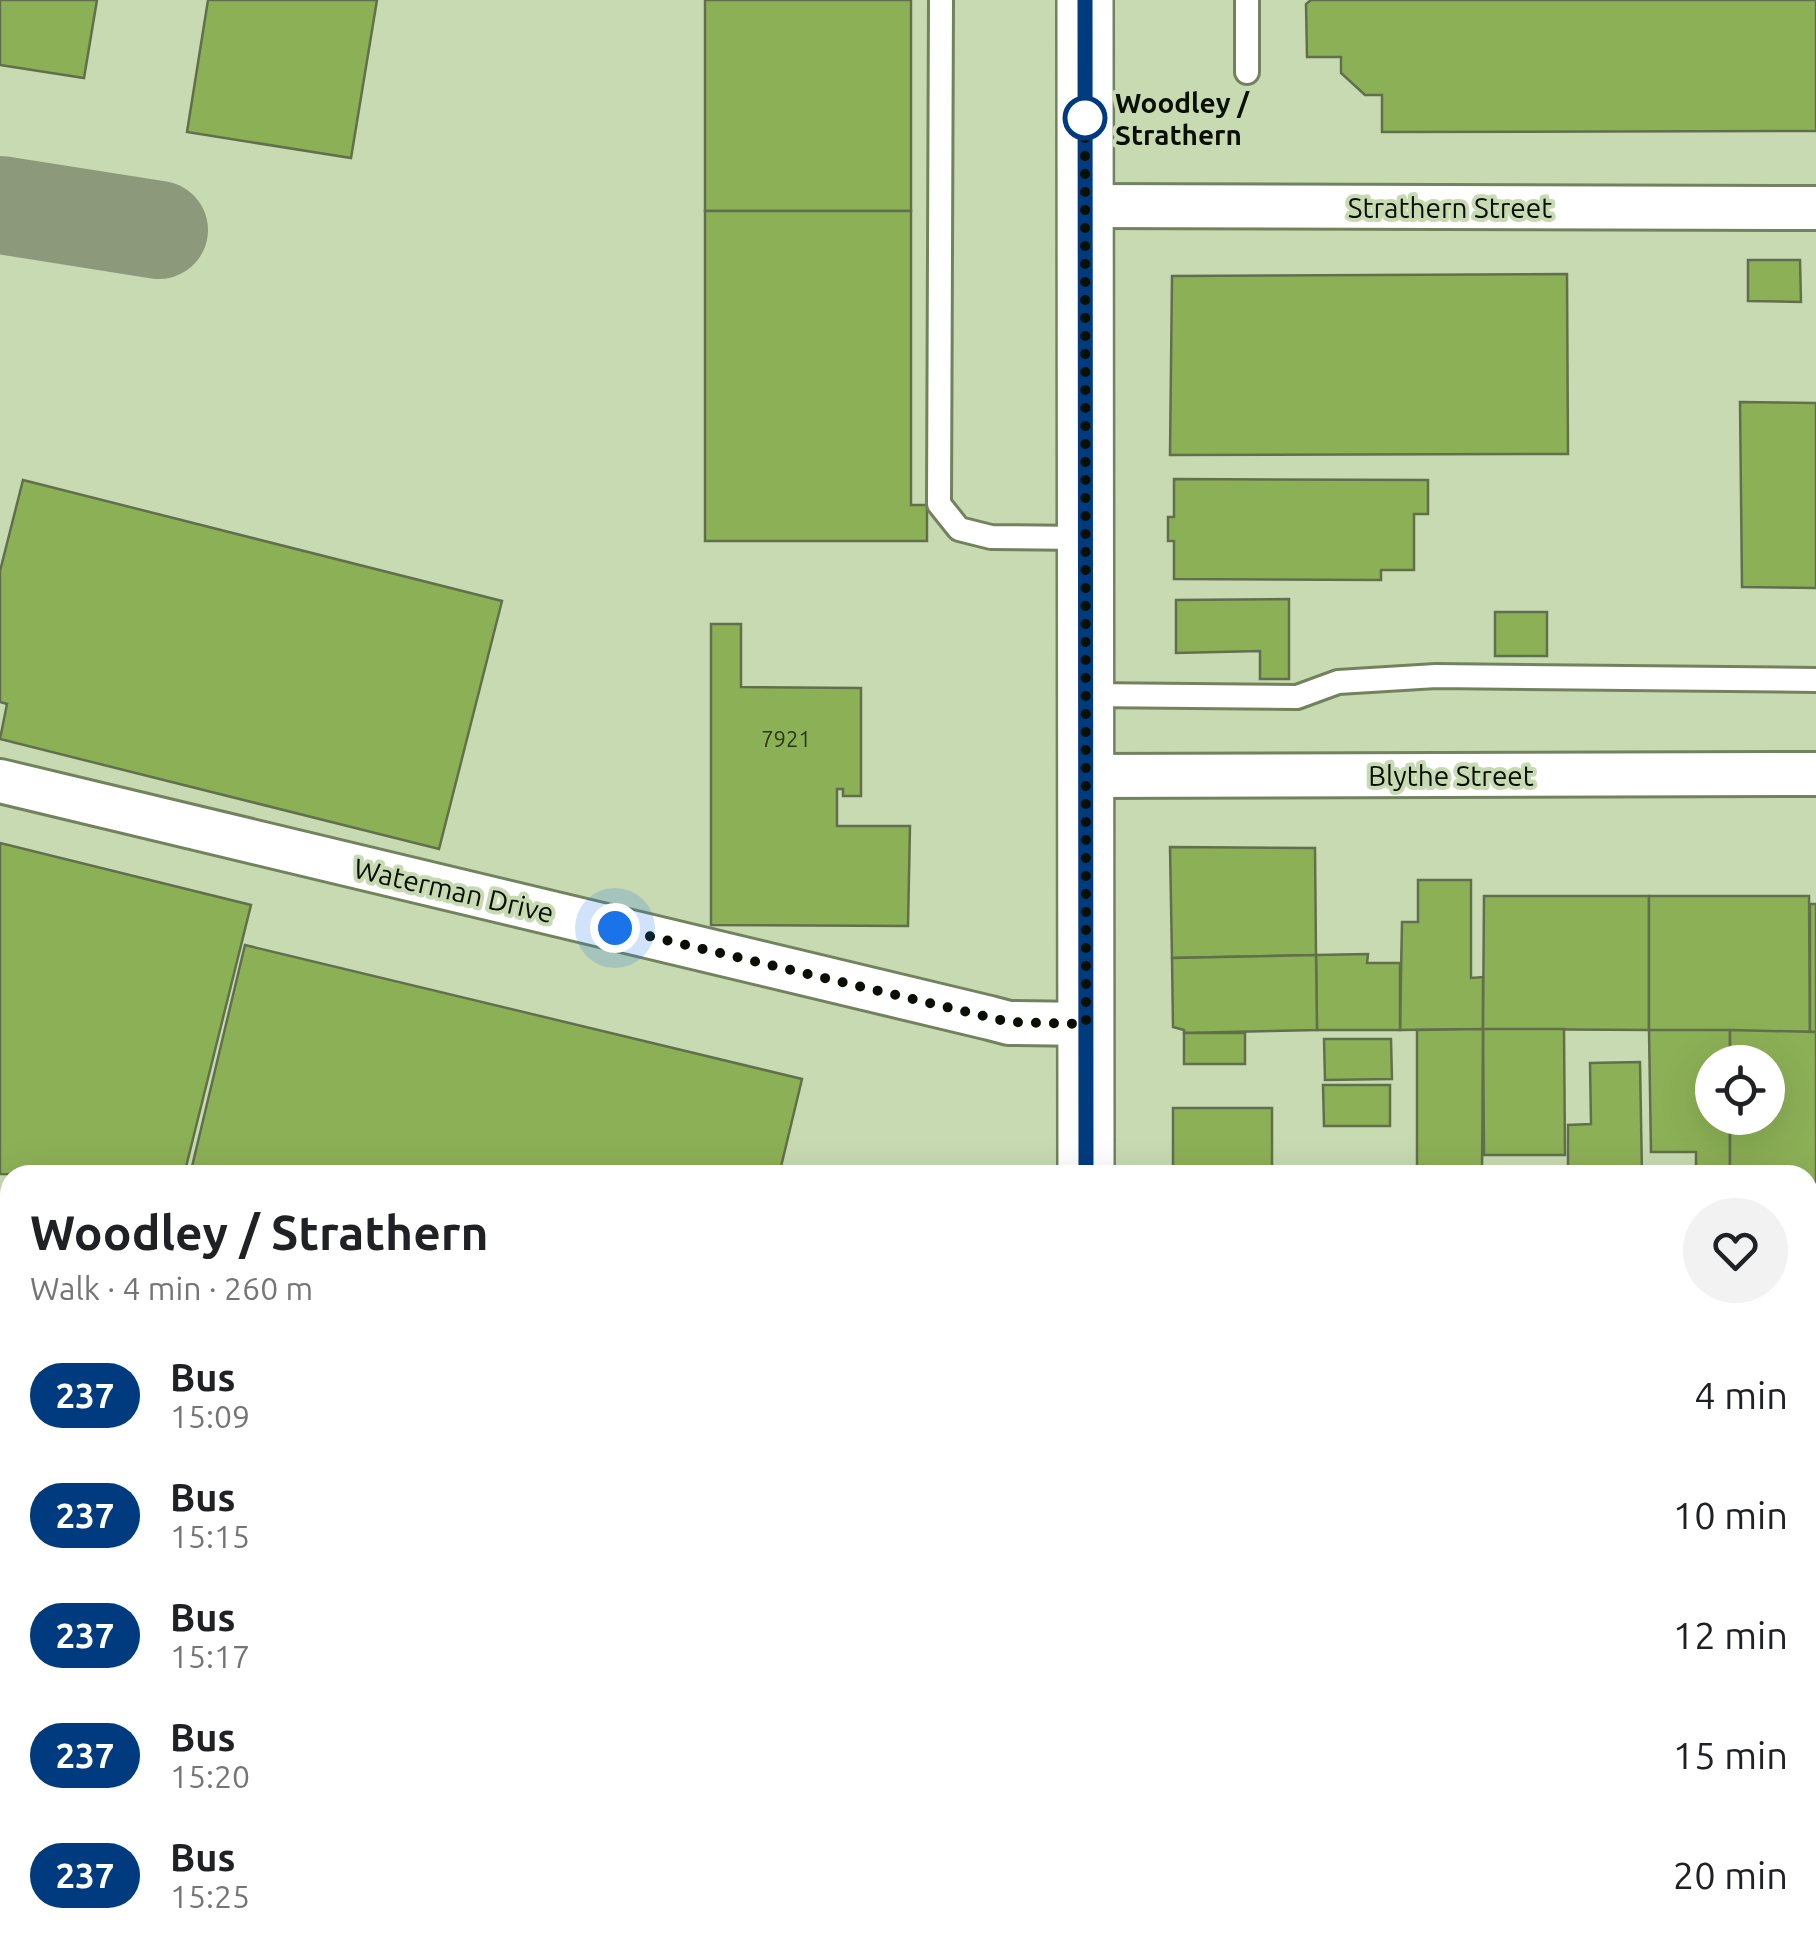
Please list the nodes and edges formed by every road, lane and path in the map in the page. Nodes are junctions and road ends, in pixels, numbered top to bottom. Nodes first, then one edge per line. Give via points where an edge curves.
1 (941, 0) edge
2 (1085, 0) edge
3 (1247, 0) edge
4 (1247, 72) dead end
5 (1085, 206) junction
6 (1816, 208) edge
7 (1086, 538) junction
8 (1816, 680) edge
9 (1086, 695) junction
10 (1816, 774) edge
11 (1086, 776) junction
12 (0, 781) edge
13 (1086, 1024) junction
14 (1086, 1165) edge

1 - 7 lane via 939,504 960,529 975,533
2 - 5 main road
3 - 4 lane
5 - 6 street, Strathern Street
5 - 7 main road
7 - 9 main road
8 - 9 lane via 1436,676 1338,682 1297,697
9 - 11 main road
10 - 11 street, Blythe Street
11 - 13 main road
12 - 13 street, Waterman Drive via 990,1018
13 - 14 main road

